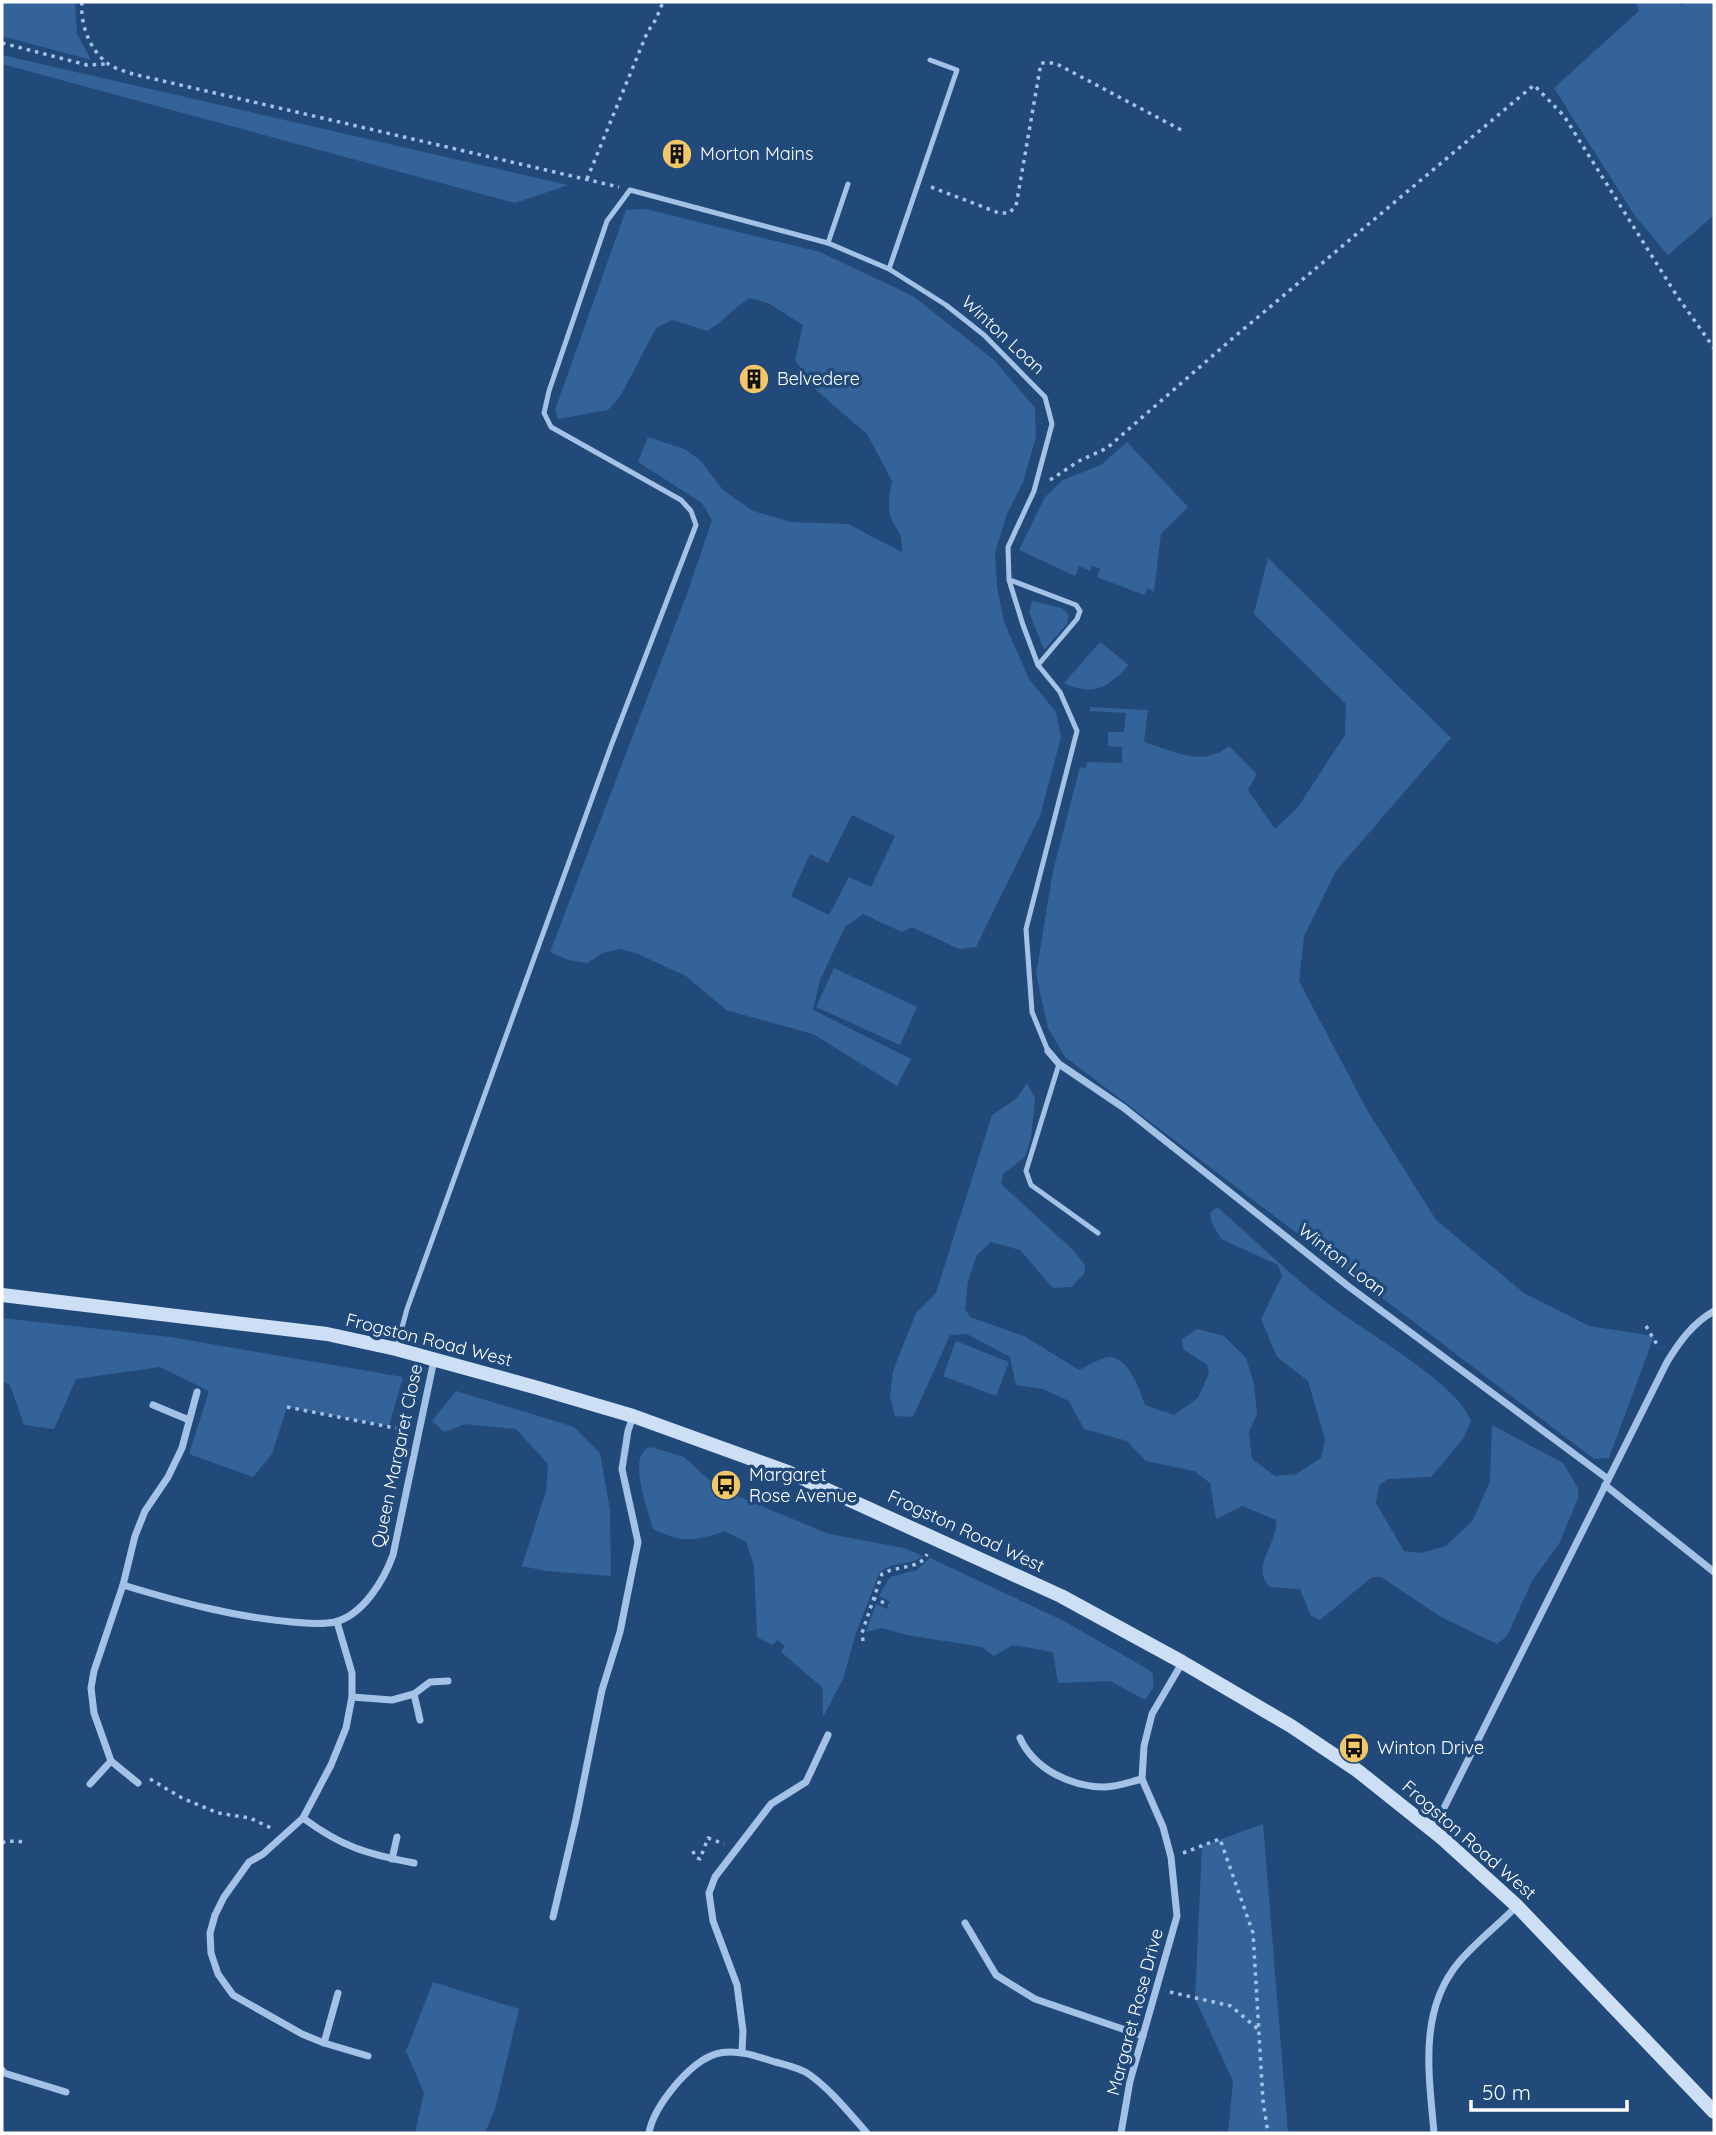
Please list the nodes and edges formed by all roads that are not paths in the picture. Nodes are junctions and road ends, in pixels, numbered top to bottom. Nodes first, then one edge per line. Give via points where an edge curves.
1 (929, 61) dead end
2 (848, 184) dead end
3 (828, 243) junction
4 (889, 269) junction
5 (1009, 580) junction
6 (1038, 665) junction
7 (1048, 1051) joint
8 (1059, 1064) junction
9 (1098, 1233) dead end
10 (2, 1295) edge
11 (1714, 1311) edge
12 (396, 1349) junction
13 (434, 1359) junction
14 (197, 1392) dead end
15 (153, 1405) dead end
16 (633, 1416) junction
17 (190, 1420) junction
18 (1607, 1482) junction
19 (1714, 1572) edge
20 (123, 1585) junction
21 (337, 1622) junction
22 (1182, 1662) junction
23 (448, 1681) dead end
24 (414, 1695) junction
25 (352, 1697) junction
26 (420, 1720) dead end
27 (828, 1735) dead end
28 (1020, 1738) dead end
29 (111, 1761) junction
30 (1142, 1779) junction
31 (90, 1783) dead end
32 (138, 1783) road end
33 (303, 1818) junction
34 (1429, 1828) junction
35 (397, 1837) dead end
36 (392, 1859) junction
37 (414, 1863) dead end
38 (1517, 1906) junction
39 (553, 1917) dead end
40 (965, 1923) dead end
41 (338, 1993) dead end
42 (1143, 2036) junction
43 (324, 2043) junction
44 (742, 2051) junction
45 (368, 2056) dead end
46 (3, 2073) edge
47 (66, 2092) dead end
48 (1714, 2112) edge
49 (649, 2133) edge
50 (867, 2133) edge
51 (1121, 2133) edge
52 (1434, 2133) edge

1 - 4 lane via 957,70
2 - 3 lane
3 - 4 lane, Winton Loan
3 - 12 lane, Winton Loan via 630,190 607,222 544,413 551,426 681,500 696,525 611,746
4 - 5 lane, Winton Loan via 985,335 1045,397 1052,424 1034,491 1008,547
5 - 6 lane, Winton Loan
5 - 6 lane via 1076,605 1080,611
6 - 7 lane, Winton Loan via 1060,692 1077,731 1026,929 1032,1012
7 - 8 street, Winton Loan
8 - 9 lane via 1026,1171 1031,1185
8 - 18 street, Winton Loan via 1124,1108 1348,1286
10 - 12 main road, Frogston Road West via 327,1334
11 - 18 street via 1682,1336
12 - 13 main road, Frogston Road West
13 - 16 main road, Frogston Road West
13 - 21 street, Queen Margaret Close via 386,1575 359,1607
14 - 17 street
15 - 17 street
16 - 22 main road, Frogston Road West via 788,1472 928,1534 1062,1596
16 - 39 street via 622,1469 638,1542
17 - 20 street via 182,1448 145,1511
18 - 19 street, Winton Loan
18 - 34 street via 1443,1810
20 - 21 street via 225,1614 315,1624
20 - 29 street via 91,1688 94,1713
21 - 25 street via 352,1673
22 - 30 street, Margaret Rose Drive via 1152,1714
22 - 34 main road, Frogston Road West via 1358,1770
23 - 24 street via 430,1682
24 - 25 street via 392,1700
24 - 26 street
25 - 33 street via 346,1728
27 - 44 street via 806,1782 771,1804 715,1877 709,1893 713,1921 737,1986
28 - 30 street via 1047,1769 1072,1783 1107,1787
29 - 31 street
29 - 32 street
30 - 42 street, Margaret Rose Drive via 1171,1857 1177,1916
33 - 36 street via 364,1853
33 - 43 street via 250,1862 224,1897 210,1933 211,1953 233,1996
34 - 38 main road, Frogston Road West
35 - 36 street
36 - 37 street
38 - 48 main road, Frogston Road West
38 - 52 street via 1460,1961 1437,1998 1427,2056
40 - 42 street via 996,1975 1035,1999
41 - 43 street
42 - 51 street, Margaret Rose Drive
43 - 45 street
44 - 49 street via 715,2053 694,2065 667,2095
44 - 50 street via 808,2072
46 - 47 street

